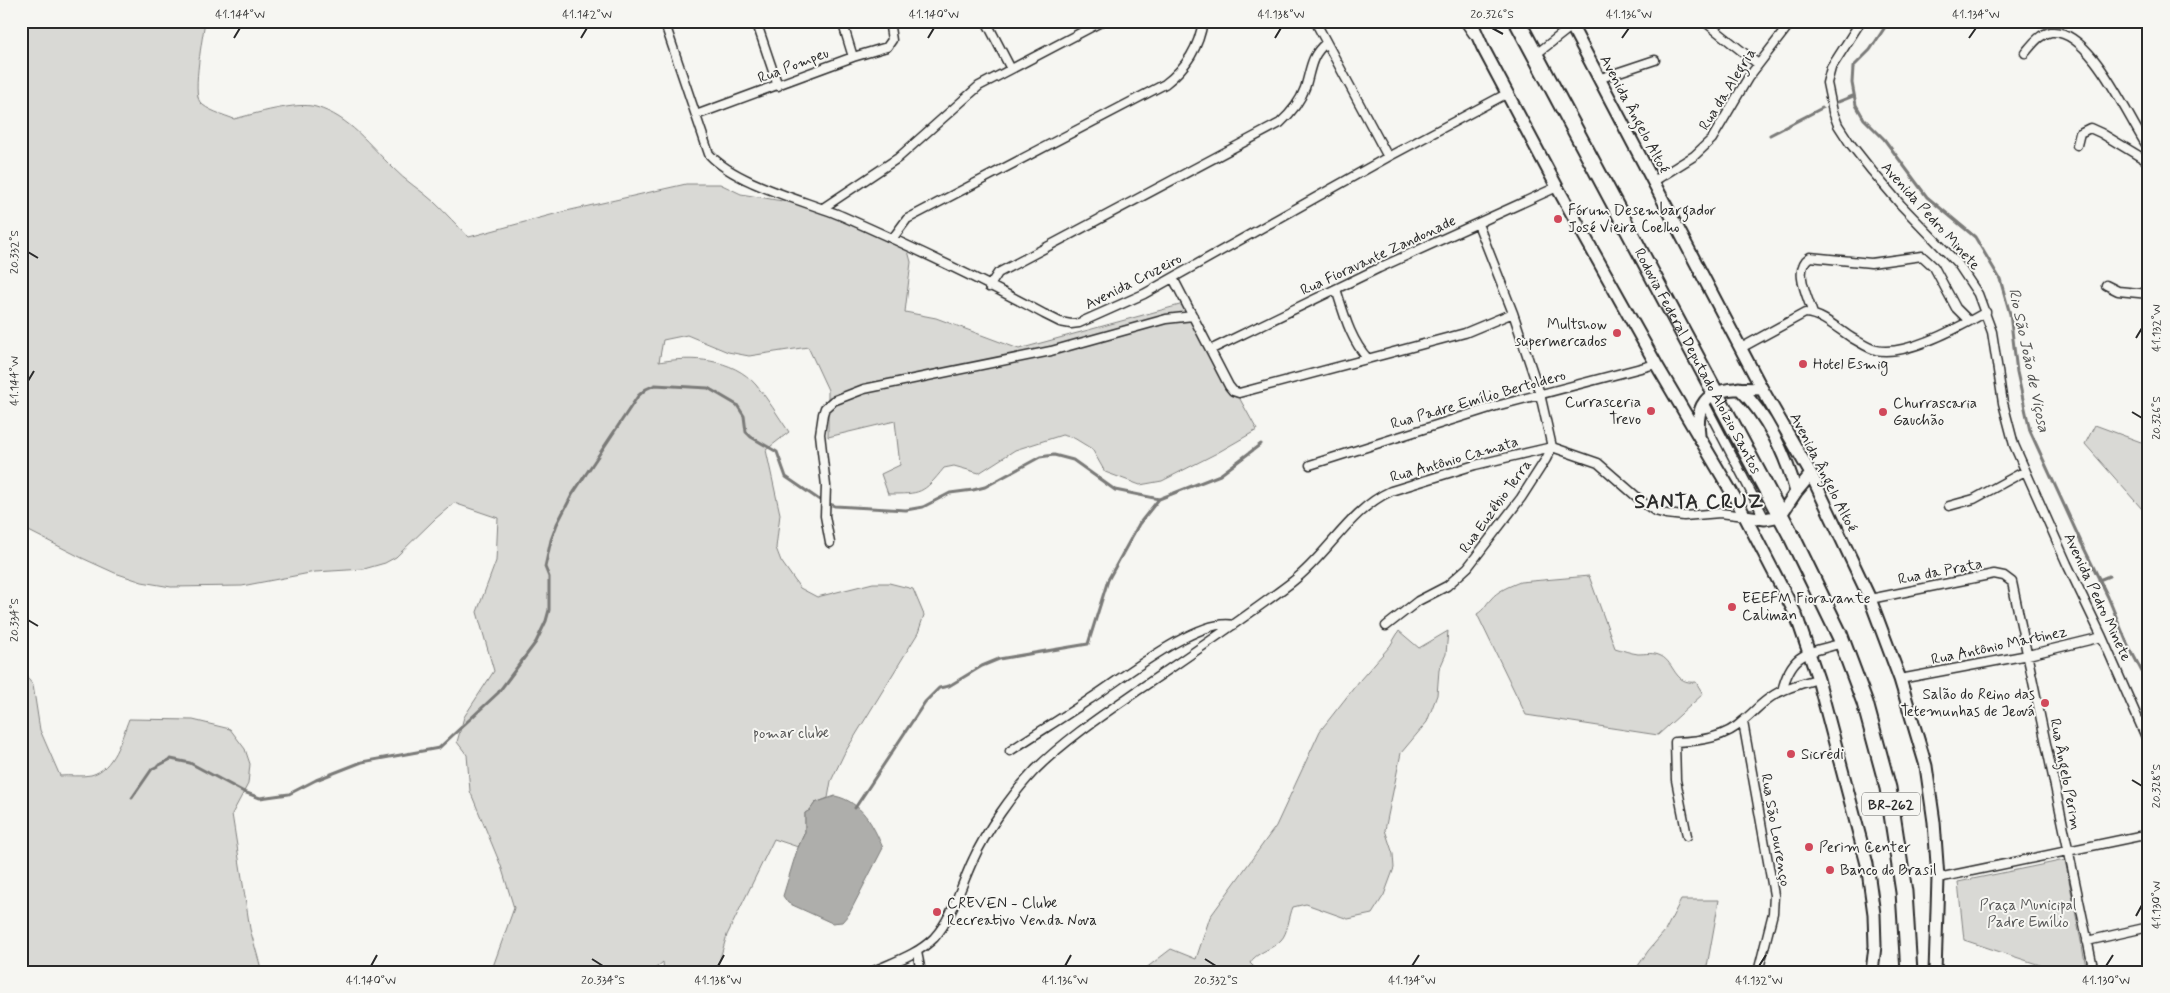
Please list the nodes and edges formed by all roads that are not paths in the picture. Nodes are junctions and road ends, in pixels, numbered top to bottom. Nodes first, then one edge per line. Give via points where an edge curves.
1 (664, 21) edge
2 (756, 21) edge
3 (842, 21) edge
4 (889, 21) edge
5 (986, 21) edge
6 (1103, 21) edge
7 (1204, 21) edge
8 (1315, 21) edge
9 (1464, 21) edge
10 (1471, 21) edge
11 (1517, 21) edge
12 (1704, 21) edge
13 (1792, 21) edge
14 (1861, 21) edge
15 (1572, 23) edge
16 (1326, 43) junction
17 (1482, 48) junction
18 (2025, 53) dead end
19 (1535, 55) junction
20 (853, 57) junction
21 (1655, 60) dead end
22 (1758, 64) junction
23 (1011, 69) junction
24 (1598, 79) junction
25 (778, 86) junction
26 (1506, 94) junction
27 (696, 115) junction
28 (2077, 145) dead end
29 (2149, 149) edge
30 (1388, 157) junction
31 (2149, 162) edge
32 (1654, 181) junction
33 (1557, 187) junction
34 (823, 208) junction
35 (1478, 224) junction
36 (893, 238) junction
37 (1174, 278) junction
38 (2106, 285) dead end
39 (989, 286) junction
40 (1336, 290) junction
41 (2149, 294) edge
42 (1986, 312) junction
43 (1513, 313) junction
44 (1813, 314) junction
45 (1193, 316) junction
46 (1970, 321) junction
47 (1741, 348) junction
48 (1212, 349) junction
49 (1359, 349) junction
50 (1368, 359) junction
51 (1355, 362) junction
52 (1656, 364) junction
53 (1739, 388) junction
54 (1762, 389) junction
55 (1540, 394) junction
56 (1709, 397) junction
57 (1700, 436) junction
58 (1552, 447) junction
59 (1310, 465) dead end
60 (2025, 472) junction
61 (1811, 474) junction
62 (1796, 492) junction
63 (1949, 506) dead end
64 (1745, 516) junction
65 (1780, 516) junction
66 (1765, 519) junction
67 (830, 542) dead end
68 (2012, 582) joint
69 (1870, 599) junction
70 (1232, 625) junction
71 (1386, 626) dead end
72 (2102, 637) junction
73 (1843, 643) junction
74 (1810, 653) junction
75 (2028, 655) junction
76 (1818, 679) junction
77 (1900, 679) junction
78 (1782, 691) junction
79 (1743, 722) junction
80 (2149, 744) edge
81 (1010, 751) dead end
82 (2149, 834) edge
83 (1687, 836) dead end
84 (2068, 851) junction
85 (1938, 878) junction
86 (2149, 927) edge
87 (2087, 941) junction
88 (917, 952) junction
89 (2094, 971) edge
90 (872, 972) edge
91 (921, 972) edge
92 (1758, 972) edge
93 (1872, 972) edge
94 (1909, 972) edge
95 (1935, 972) edge

1 - 27 street
2 - 25 street
3 - 20 street
4 - 20 street, Rua Pompeu via 891,44
5 - 23 street
6 - 23 street
7 - 36 street via 1188,61 1165,84 907,219
8 - 16 street
9 - 17 street
10 - 17 street
11 - 19 highway, Rodovia Federal Deputado Aloízio Santos / BR-262
12 - 22 street
13 - 22 street, Rua da Alegria
14 - 42 street, Avenida Pedro Minete via 1830,68 1829,98 1838,125 1896,198 1958,264
15 - 19 street
15 - 24 street, Avenida Ângelo Altoé
16 - 30 street
16 - 39 street via 1312,60 1305,89 1297,104 1280,123 998,273
17 - 26 street
18 - 29 street via 2038,38 2052,32 2077,41 2095,60
19 - 56 highway, Rodovia Federal Deputado Aloízio Santos / BR-262
20 - 25 street, Rua Pompeu
21 - 24 street
22 - 32 street, Rua da Alegria via 1712,139 1694,156
23 - 34 street via 979,86 898,158
24 - 32 street, Avenida Ângelo Altoé
25 - 27 street, Rua Pompeu
26 - 30 street, Avenida Cruzeiro
26 - 33 street
27 - 34 street, Avenida Cruzeiro via 709,154 718,164 739,176
28 - 31 street via 2080,133 2090,128
30 - 37 street, Avenida Cruzeiro
32 - 47 street, Avenida Ângelo Altoé
33 - 35 street, Rua Fioravante Zandonade
33 - 52 street
34 - 36 street, Avenida Cruzeiro
35 - 40 street, Rua Fioravante Zandonade
35 - 43 street
36 - 39 street, Avenida Cruzeiro
37 - 39 street, Avenida Cruzeiro via 1117,307 1070,324
37 - 45 street
38 - 41 street via 2127,293
40 - 48 street, Rua Fioravante Zandonade
40 - 49 street
42 - 46 street
42 - 60 street, Avenida Pedro Minete via 1997,355 2007,424
43 - 50 street via 1465,333
43 - 55 street
44 - 46 street via 1868,347 1887,351 1925,341
44 - 46 street via 1801,270 1810,257 1871,263 1916,256 1926,258 1934,267 1956,308
44 - 47 street via 1796,317
45 - 48 street
45 - 67 street via 1166,319 1051,351 864,389 833,402 825,408 820,434
47 - 54 street, Avenida Ângelo Altoé
48 - 51 street via 1229,386 1239,392
49 - 50 street
49 - 51 street
50 - 51 street
52 - 55 street, Rua Padre Emílio Bertoldero
52 - 57 street
53 - 54 street
53 - 56 street via 1729,388
53 - 62 street via 1770,430 1791,473
54 - 61 street, Avenida Ângelo Altoé
55 - 58 street
55 - 59 street, Rua Padre Emílio Bertoldero
56 - 57 street via 1698,418
56 - 65 highway, Rodovia Federal Deputado Aloízio Santos / BR-262
56 - 66 street
57 - 64 street
58 - 64 street via 1598,463 1655,511 1684,516 1720,513
58 - 70 street, Rua Antônio Camata via 1475,464 1378,497 1312,566
58 - 71 street, Rua Euzébio Terra via 1526,490 1468,567 1447,586 1418,602
60 - 63 street via 1974,500
60 - 72 street, Avenida Pedro Minete
61 - 62 street
61 - 69 street, Avenida Ângelo Altoé
62 - 65 street
64 - 66 street
64 - 74 street via 1793,608
65 - 66 street
65 - 73 highway, Rodovia Federal Deputado Aloízio Santos / BR-262 via 1823,596
68 - 69 street, Rua da Prata via 1994,574
68 - 75 street, Rua Ângelo Perim
69 - 77 street, Avenida Ângelo Altoé
70 - 81 street via 1217,624 1158,652
70 - 88 street, Rua Antônio Camata via 1106,713 1035,770 974,858 946,922
72 - 75 street, Rua Antônio Martinez
72 - 80 street, Avenida Pedro Minete
73 - 74 street
73 - 94 highway, Rodovia Federal Deputado Aloízio Santos / BR-262 via 1867,710 1888,788 1904,892
74 - 76 street
74 - 78 street via 1798,658 1791,666
75 - 77 street, Rua Antônio Martinez
75 - 84 street, Rua Ângelo Perim
76 - 78 street
76 - 93 street via 1872,892 1875,927
77 - 85 street, Avenida Ângelo Altoé via 1926,766
78 - 79 street via 1759,706
79 - 83 street via 1721,735 1675,742 1676,780
79 - 92 street, Rua São Lourenço via 1774,895
82 - 84 street
84 - 85 street
84 - 87 street, Rua Ângelo Perim
85 - 95 street, Avenida Ângelo Altoé
86 - 87 street
87 - 89 street, Rua Ângelo Perim
88 - 90 street, Rua Antônio Camata
88 - 91 street

